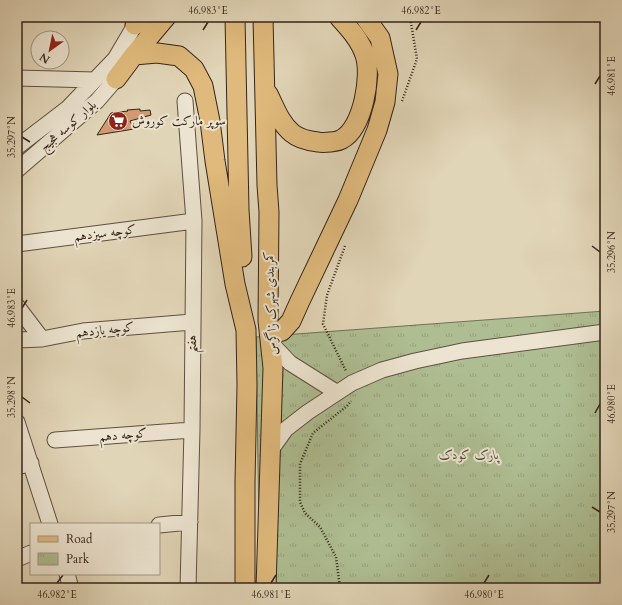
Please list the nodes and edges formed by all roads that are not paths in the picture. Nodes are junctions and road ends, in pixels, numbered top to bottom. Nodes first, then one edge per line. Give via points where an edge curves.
1 (166, 17) edge
2 (234, 17) edge
3 (263, 17) edge
4 (339, 17) edge
5 (365, 17) edge
6 (139, 20) edge
7 (134, 55) junction
8 (17, 78) edge
9 (116, 79) joint
10 (95, 80) junction
11 (266, 89) junction
12 (185, 101) dead end
13 (17, 147) edge
14 (17, 170) edge
15 (194, 221) junction
16 (17, 244) edge
17 (17, 306) edge
18 (192, 322) junction
19 (246, 330) junction
20 (605, 332) edge
21 (270, 338) junction
22 (42, 339) junction
23 (17, 340) edge
24 (336, 392) junction
25 (17, 422) edge
26 (192, 430) junction
27 (55, 440) dead end
28 (271, 450) junction
29 (24, 465) edge
30 (190, 522) junction
31 (50, 523) edge
32 (160, 525) edge
33 (30, 553) edge
34 (17, 559) edge
35 (67, 575) edge
36 (71, 588) edge
37 (188, 588) edge
38 (245, 588) edge
39 (266, 588) edge

1 - 7 main road
2 - 19 main road, کمربندی شهرک زاگرس via 239,210
3 - 11 main road, کمربندی شهرک زاگرس
4 - 11 main road via 354,33 365,55 367,84 355,127 342,140 322,143 307,141 293,134 282,122
5 - 21 main road via 380,38 388,74 385,102 377,130 348,200 291,321 282,331
6 - 10 street, بلوار کوسه هجیج via 115,59
7 - 9 main road
7 - 19 main road, کمربندی شهرک زاگرس via 156,53 179,56 194,69 203,86 235,284
8 - 10 street
9 - 14 street, بلوار کوسه هجیج via 97,102
10 - 13 street, بلوار کوسه هجیج via 68,108
11 - 21 main road, کمربندی شهرک زاگرس
12 - 15 street, هفتم
15 - 16 street, کوچه سیزدهم
15 - 18 street, هفتم
17 - 22 street
18 - 22 street, کوچه یازدهم via 83,331
18 - 26 street, هفتم
19 - 38 main road, کمربندی شهرک زاگرس
20 - 24 street via 462,351 415,361 382,370
21 - 24 street via 290,362
21 - 28 main road, کمربندی شهرک زاگرس via 273,368
22 - 23 street, کوچه یازدهم
24 - 28 street via 286,429
25 - 29 street
26 - 27 street, کوچه دهم
26 - 30 street, هفتم
28 - 39 main road, کمربندی شهرک زاگرس
29 - 31 street
30 - 32 street
30 - 37 street, هفتم
33 - 34 street
35 - 36 street

